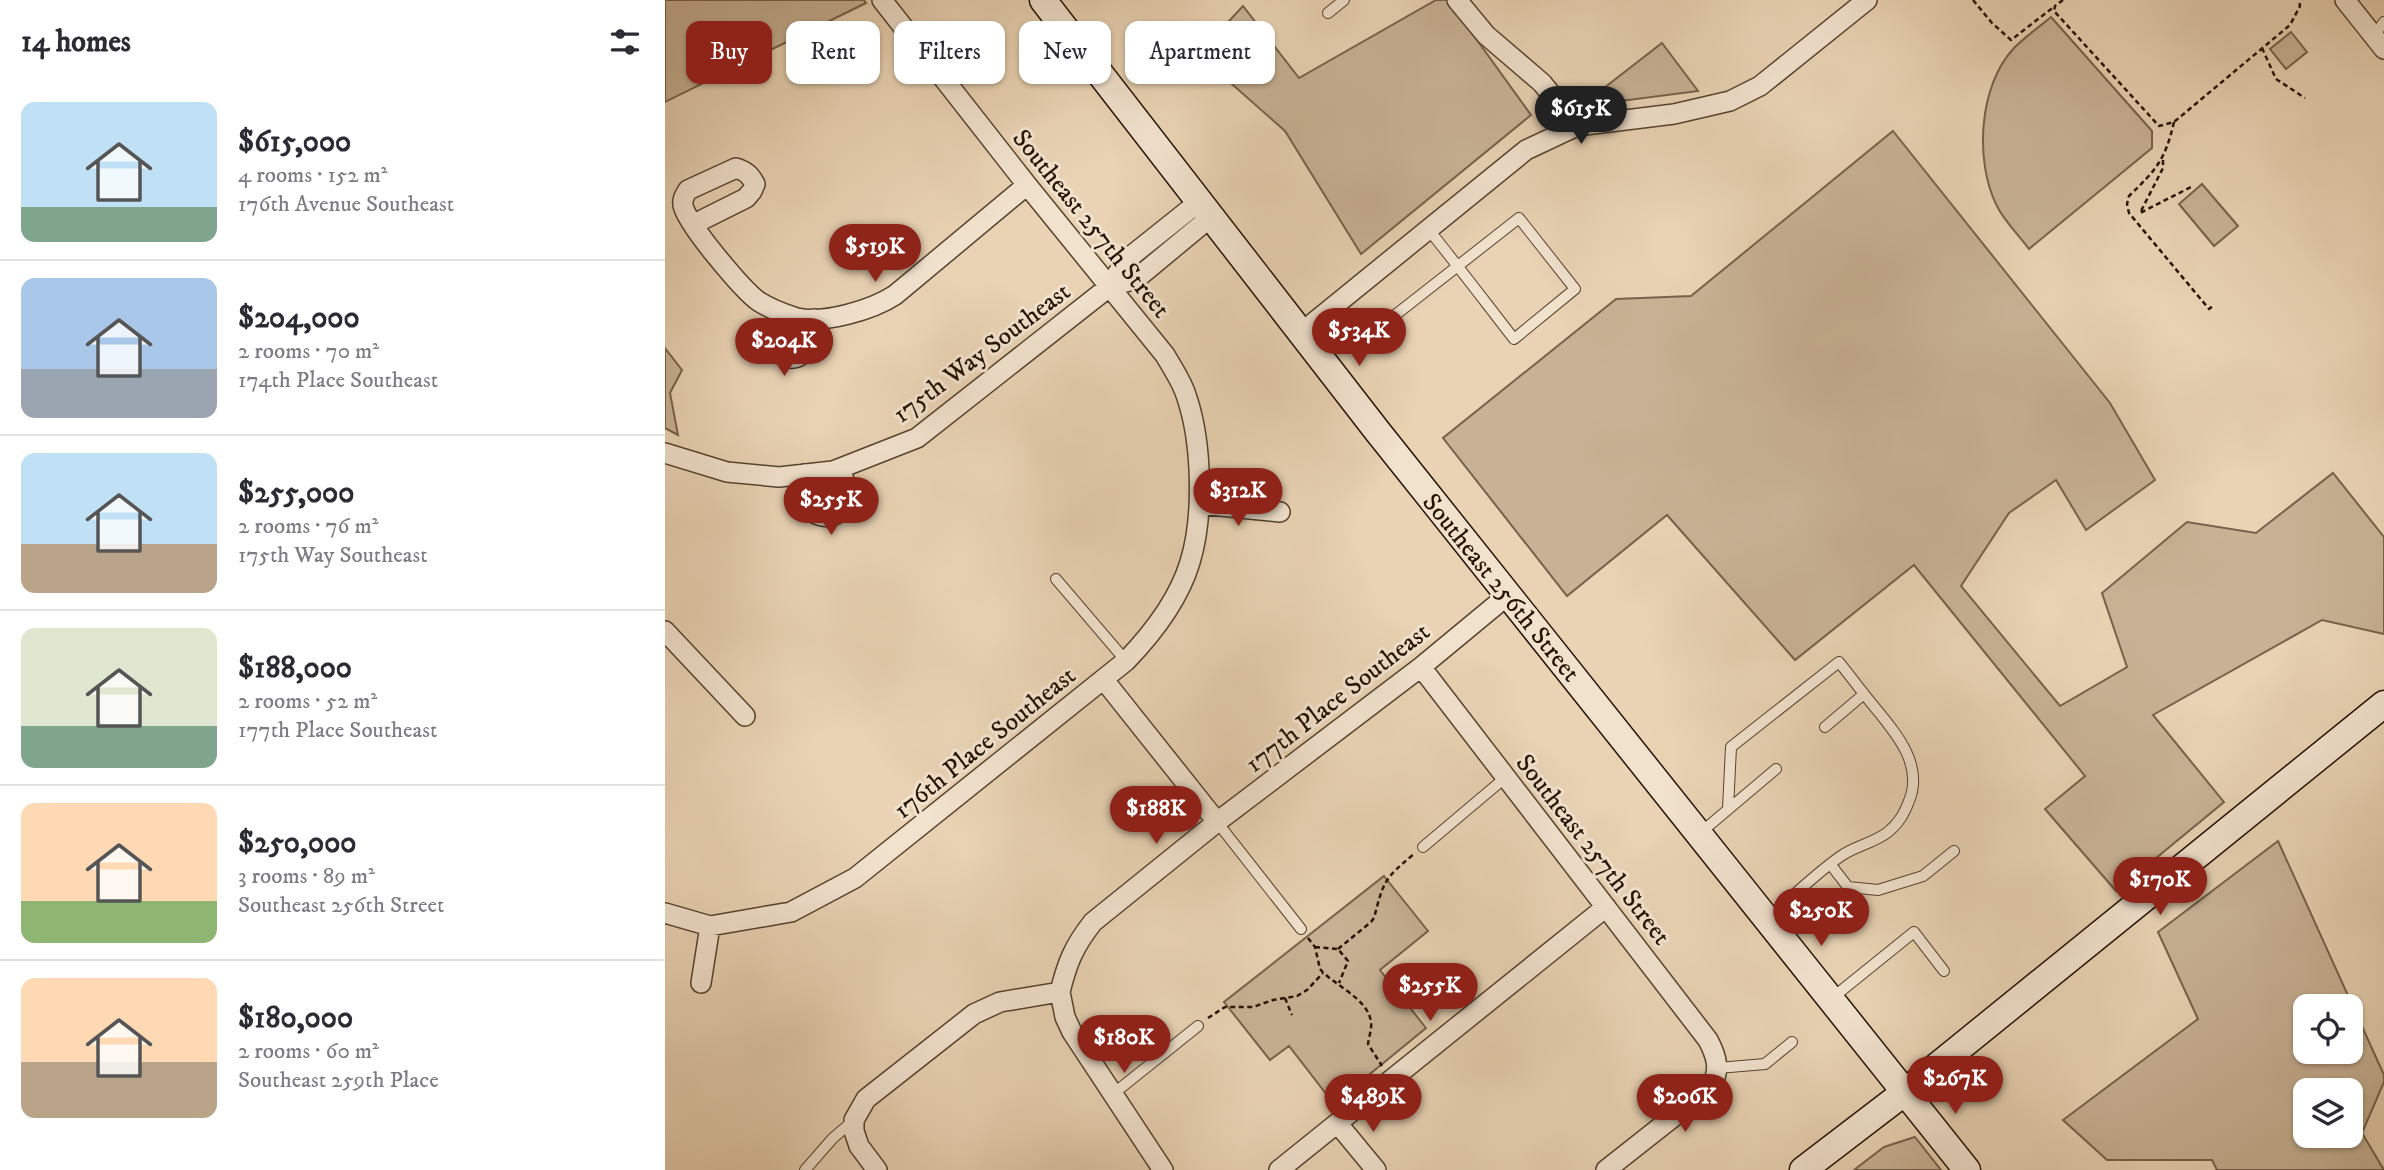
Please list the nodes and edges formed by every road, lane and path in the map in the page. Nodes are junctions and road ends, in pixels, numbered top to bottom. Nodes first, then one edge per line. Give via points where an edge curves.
1 (882, 0) edge
2 (1043, 0) edge
3 (1344, 0) edge
4 (1457, 0) edge
5 (1867, 0) edge
6 (1973, 0) edge
7 (2063, 0) edge
8 (2299, 0) edge
9 (2345, 0) edge
10 (2055, 6) junction
11 (1328, 13) dead end
12 (2381, 36) edge
13 (2262, 48) junction
14 (2305, 98) dead end
15 (2174, 122) junction
16 (1577, 127) junction
17 (2163, 160) junction
18 (1027, 185) junction
19 (2193, 186) dead end
20 (1206, 208) junction
21 (694, 224) dead end
22 (1429, 230) junction
23 (1458, 267) junction
24 (1109, 287) junction
25 (2213, 306) dead end
26 (780, 312) junction
27 (1394, 316) dead end
28 (814, 319) junction
29 (1302, 332) junction
30 (665, 453) edge
31 (841, 468) junction
32 (804, 474) junction
33 (1200, 504) junction
34 (1280, 512) dead end
35 (1056, 579) dead end
36 (1508, 595) junction
37 (665, 631) edge
38 (1126, 660) junction
39 (1421, 667) junction
40 (1104, 680) junction
41 (1864, 694) junction
42 (2384, 704) edge
43 (745, 716) dead end
44 (1825, 727) dead end
45 (1776, 769) dead end
46 (1506, 777) junction
47 (1728, 809) junction
48 (1217, 822) junction
49 (1699, 834) junction
50 (1423, 847) joint
51 (1954, 851) dead end
52 (1831, 865) junction
53 (1606, 907) junction
54 (665, 913) edge
55 (1767, 919) junction
56 (709, 926) junction
57 (1301, 929) joint
58 (1315, 947) junction
59 (1338, 949) junction
60 (1944, 971) dead end
61 (1324, 973) junction
62 (701, 983) dead end
63 (1339, 983) junction
64 (1060, 992) junction
65 (1285, 998) junction
66 (1831, 999) junction
67 (1292, 1015) dead end
68 (1198, 1026) joint
69 (1792, 1042) dead end
70 (1718, 1068) junction
71 (1392, 1080) junction
72 (1905, 1092) junction
73 (1112, 1094) junction
74 (854, 1120) junction
75 (1338, 1124) junction
76 (805, 1170) edge
77 (877, 1170) edge
78 (1163, 1170) edge
79 (1279, 1170) edge
80 (1376, 1170) edge
81 (1606, 1170) edge
82 (1803, 1170) edge
83 (1967, 1170) edge

1 - 18 street, Southeast 257th Street
2 - 20 main road, Southeast 256th Street
3 - 11 lane
4 - 16 street via 1486,35 1542,83
5 - 16 street via 1760,86 1730,101
6 - 10 path via 2011,40
7 - 10 path
8 - 13 path via 2290,25
9 - 12 street via 2360,20
10 - 15 path via 2054,11 2159,125
13 - 14 path via 2276,79
13 - 15 path
15 - 17 path
16 - 22 street via 1526,150
17 - 19 path via 2140,213
17 - 25 path via 2129,196 2129,213 2209,309
18 - 24 street, Southeast 257th Street
18 - 28 street via 895,295 880,304
20 - 24 street, 175th Way Southeast via 1136,279
20 - 29 main road, Southeast 256th Street
21 - 26 street via 744,289
22 - 23 lane
22 - 29 street
23 - 23 lane via 1514,339 1575,289 1519,218
23 - 27 lane
24 - 31 street, 175th Way Southeast via 917,438
24 - 33 street, Southeast 257th Street via 1165,355 1187,396 1195,426
26 - 28 street
26 - 28 street via 774,343 780,354 790,359 806,351
29 - 36 main road, Southeast 256th Street
30 - 32 street, 175th Way Southeast via 726,472 779,477
31 - 32 street, 175th Way Southeast
31 - 32 street via 846,498 841,510 830,517 816,515 806,505
33 - 34 street
33 - 38 street, 176th Place Southeast via 1191,562 1179,588 1147,639
35 - 38 lane
36 - 39 street, 177th Place Southeast
36 - 49 main road, Southeast 256th Street
37 - 43 street
38 - 40 street, 176th Place Southeast
39 - 46 street, Southeast 257th Street
39 - 48 street, 177th Place Southeast
40 - 48 street
40 - 56 street, 176th Place Southeast via 855,878 791,912
41 - 44 lane
41 - 47 lane via 1839,662 1731,747
41 - 52 lane via 1910,757 1913,792 1899,822 1889,831
42 - 72 main road
45 - 47 lane
46 - 50 lane
46 - 53 street, Southeast 257th Street
47 - 49 lane
48 - 57 lane
48 - 64 street, 177th Place Southeast via 1093,922 1076,943
49 - 55 main road, Southeast 256th Street
50 - 59 path via 1389,875 1374,918
51 - 52 lane via 1923,876 1878,890 1848,887
52 - 55 lane
53 - 70 street, Southeast 257th Street via 1708,1040
53 - 71 street
54 - 56 street
55 - 66 main road, Southeast 256th Street
56 - 62 street
57 - 58 path
58 - 59 path
58 - 61 path
59 - 63 path via 1348,961
60 - 66 lane via 1914,932
61 - 63 path
61 - 65 path via 1307,990
63 - 71 path via 1370,1017 1370,1050
64 - 73 street via 1072,1032
64 - 74 street via 1000,1002 974,1014 866,1099
65 - 67 path
65 - 68 path via 1253,1007 1225,1007
66 - 72 main road, Southeast 256th Street
68 - 73 lane
69 - 70 lane via 1765,1064
70 - 81 street via 1704,1094
71 - 75 street
72 - 82 main road
72 - 83 main road, Southeast 256th Street
73 - 78 street
74 - 76 lane
74 - 77 street via 859,1146
75 - 79 street
75 - 80 street

